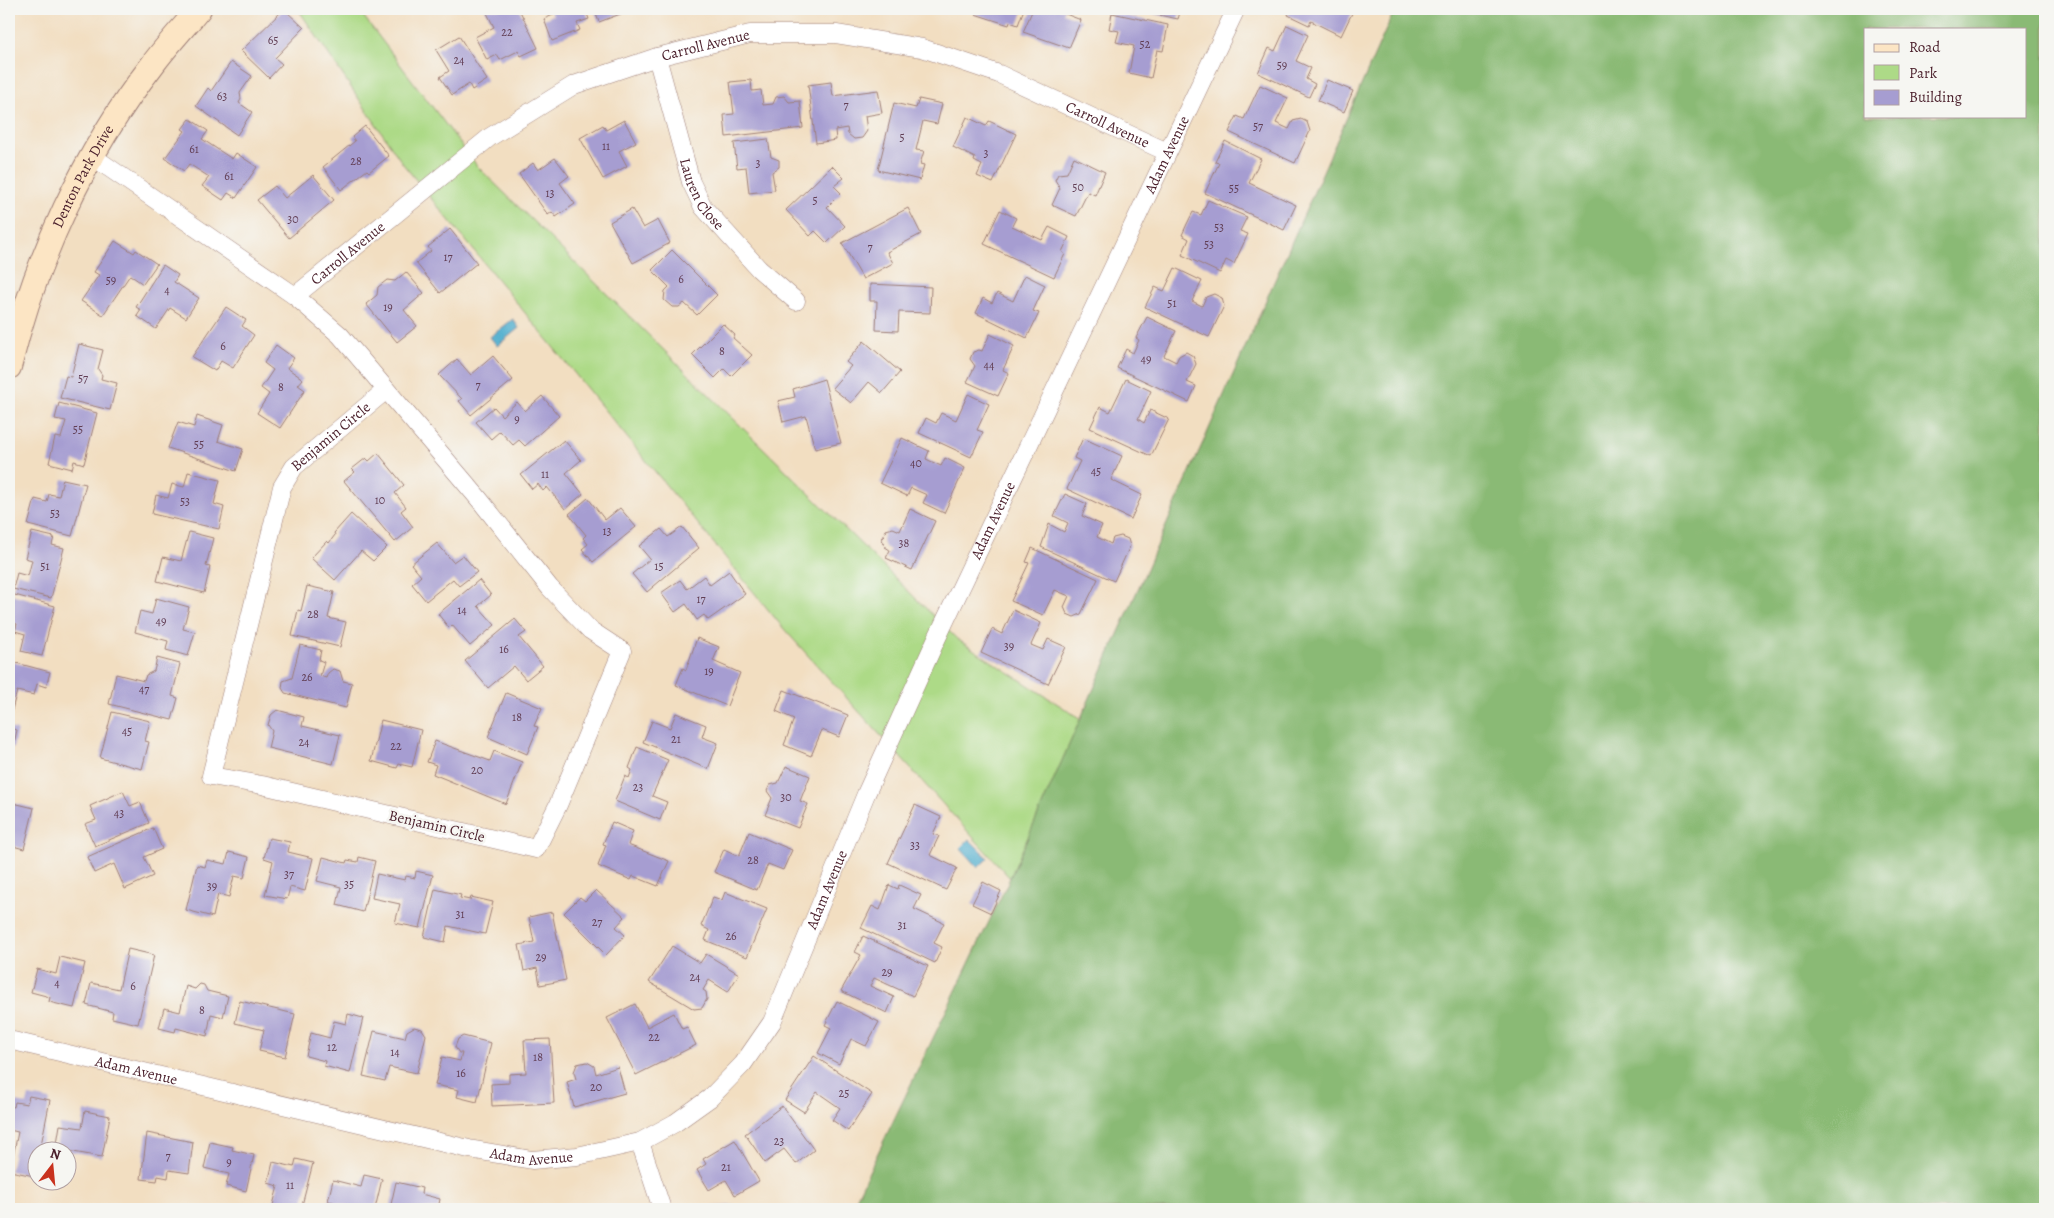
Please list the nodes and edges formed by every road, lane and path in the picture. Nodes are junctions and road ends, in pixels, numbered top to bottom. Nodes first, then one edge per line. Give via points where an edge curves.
1 (200, 9) edge
2 (1236, 9) edge
3 (658, 57) junction
4 (1168, 152) junction
5 (92, 156) junction
6 (295, 296) junction
7 (796, 301) dead end
8 (9, 367) edge
9 (386, 390) junction
10 (9, 1040) edge
11 (640, 1142) junction
12 (662, 1209) edge

1 - 5 main road, Denton Park Drive via 153,64
2 - 4 street, Adam Avenue
3 - 4 street, Carroll Avenue via 750,34 836,34 922,48 1000,74
3 - 6 street, Carroll Avenue via 574,85 490,137
3 - 7 street, Lauren Close via 691,182 703,207 759,269
4 - 11 street, Adam Avenue via 919,677 866,794 772,1022 742,1064 710,1098 676,1123
5 - 6 street, Benjamin Circle
5 - 8 main road, Denton Park Drive via 40,264
6 - 9 street, Benjamin Circle via 340,335
9 - 9 street, Benjamin Circle via 550,588 590,630 622,651 558,805 536,849 211,776 282,487 294,467
10 - 11 street, Adam Avenue via 459,1147 532,1160 577,1156
11 - 12 street

